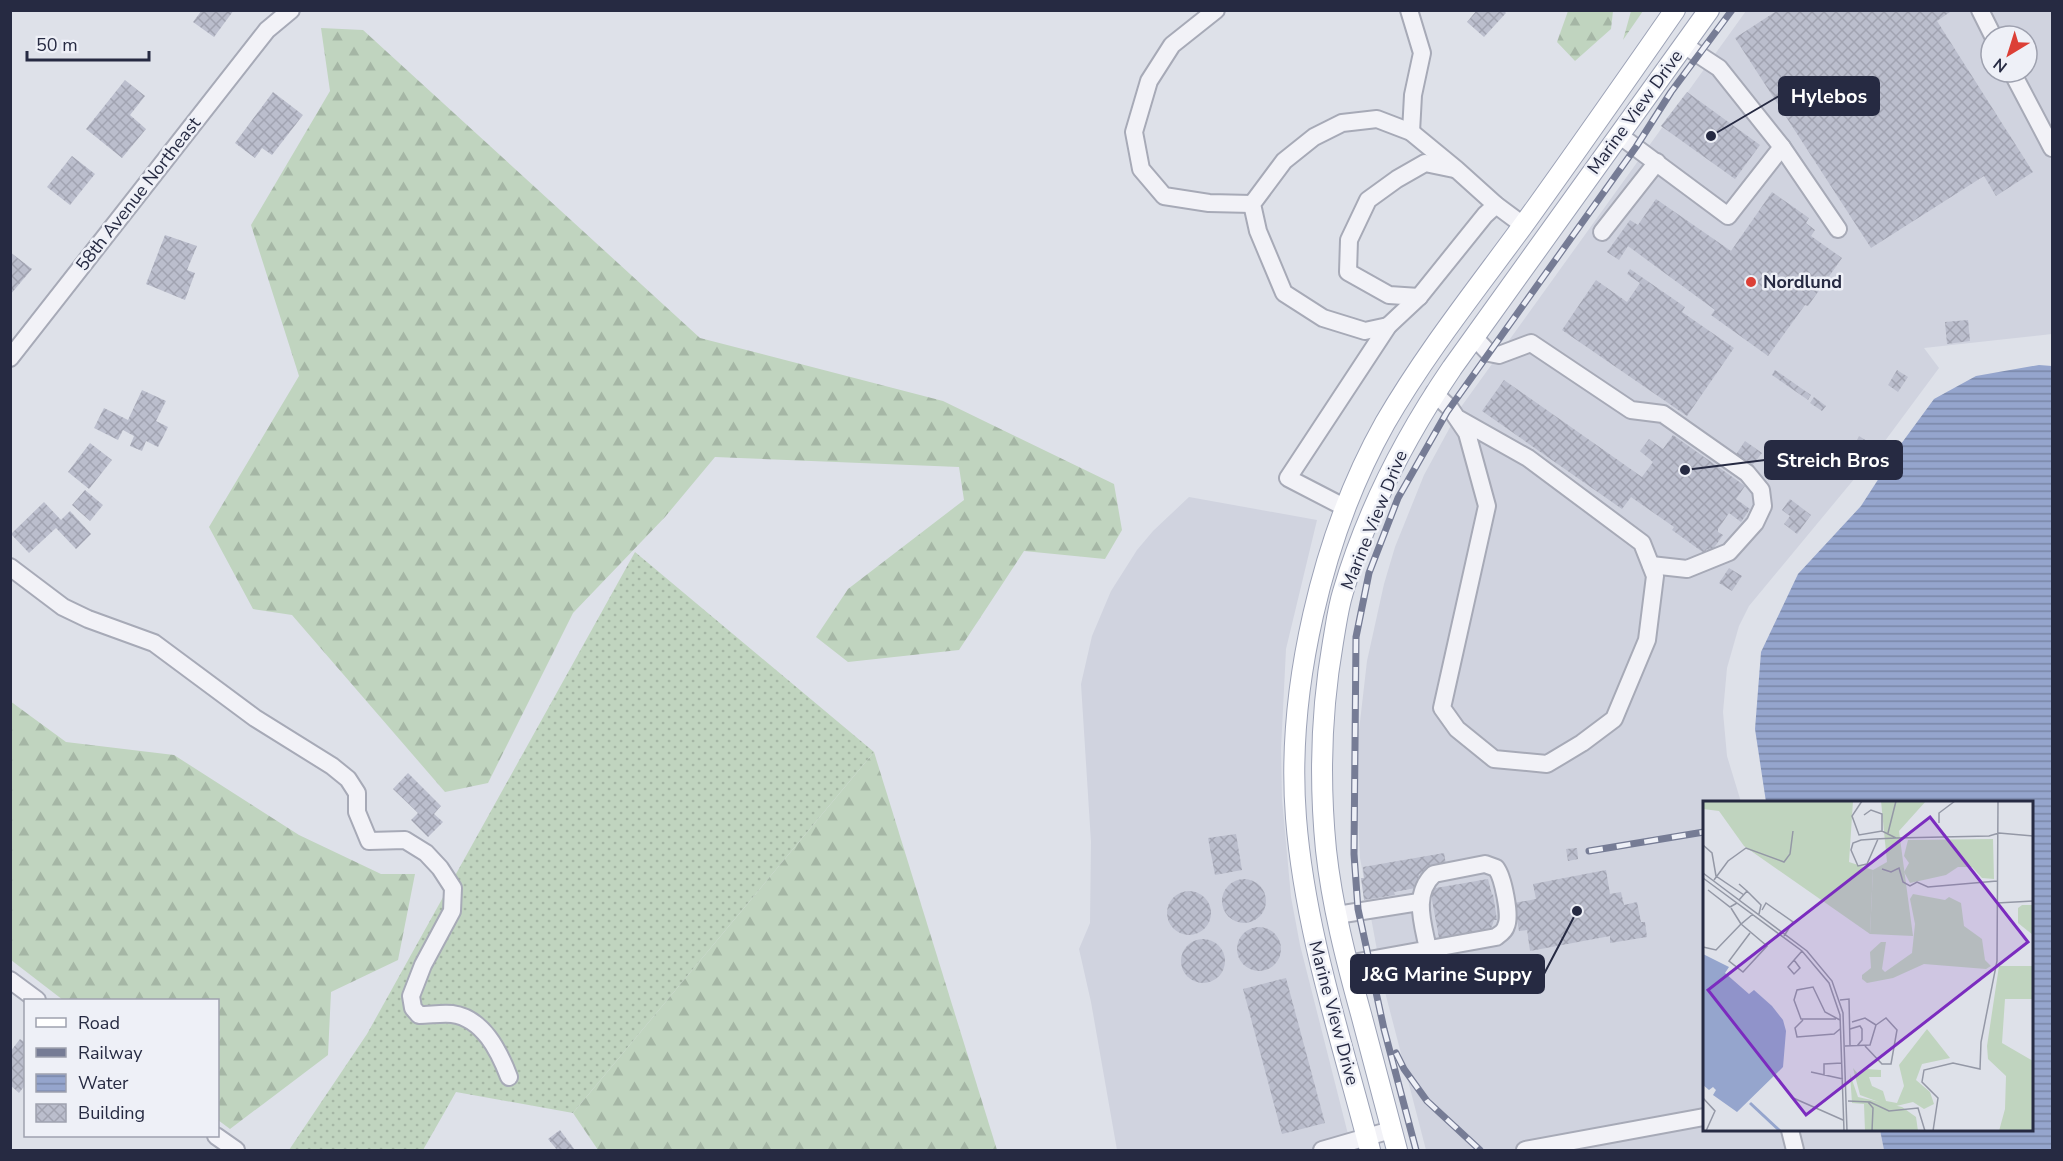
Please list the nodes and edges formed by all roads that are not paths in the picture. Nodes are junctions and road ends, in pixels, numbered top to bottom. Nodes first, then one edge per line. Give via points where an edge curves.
1 (291, 10) edge
2 (1216, 10) edge
3 (1409, 10) edge
4 (1675, 10) edge
5 (1708, 10) edge
6 (1980, 10) edge
7 (1987, 24) edge
8 (1684, 45) junction
9 (2018, 84) edge
10 (1411, 132) junction
11 (1619, 135) junction
12 (1782, 147) junction
13 (2052, 148) edge
14 (1657, 162) junction
15 (1456, 169) junction
16 (1252, 204) junction
17 (1496, 206) junction
18 (1523, 225) junction
19 (1838, 229) dead end
20 (1602, 232) dead end
21 (1419, 297) junction
22 (1388, 326) junction
23 (1474, 337) junction
24 (10, 358) edge
25 (1434, 393) junction
26 (1457, 418) junction
27 (1346, 508) junction
28 (1651, 565) junction
29 (10, 567) edge
30 (1419, 903) junction
31 (1336, 915) junction
32 (1428, 949) junction
33 (1347, 964) junction
34 (10, 980) edge
35 (36, 999) edge
36 (509, 1077) dead end
37 (1703, 1117) edge
38 (1391, 1130) junction
39 (1790, 1131) edge
40 (217, 1137) edge
41 (1368, 1144) edge
42 (236, 1150) edge
43 (1322, 1150) edge
44 (1397, 1150) edge
45 (1525, 1150) edge
46 (1795, 1150) edge

1 - 24 street, 58th Avenue Northeast via 267,30
2 - 16 street via 1172,45 1149,81 1134,132 1141,169 1164,196
3 - 10 street via 1422,53 1413,95
4 - 18 main road, Marine View Drive
5 - 8 main road, Marine View Drive
6 - 7 street
8 - 11 main road, Marine View Drive
8 - 12 street via 1719,68
9 - 13 street
10 - 15 street
10 - 16 street via 1377,119 1342,123 1314,137 1284,161
11 - 14 street
11 - 23 main road, Marine View Drive
12 - 14 street via 1728,216
12 - 19 street
14 - 20 street
15 - 17 street
15 - 21 street via 1425,163 1397,179 1368,200 1349,240 1348,272 1389,295
16 - 22 street via 1258,231 1284,293 1323,318 1365,331
17 - 18 street
17 - 21 street via 1485,214
18 - 27 main road, Marine View Drive via 1436,344 1386,421
21 - 22 street
22 - 27 street via 1287,478
23 - 25 main road, Marine View Drive
23 - 28 street via 1489,353 1499,355 1531,343 1631,410 1663,414 1747,473 1761,490 1763,506 1755,523 1729,552 1687,569
25 - 26 street
25 - 31 main road, Marine View Drive via 1392,469 1342,594 1323,705 1326,850
26 - 28 street via 1528,458 1642,543
26 - 28 street via 1467,434 1487,506 1442,708 1457,729 1494,759 1547,764 1614,718 1647,640 1655,576
27 - 41 main road, Marine View Drive via 1319,590 1305,659 1295,754 1296,816 1315,943
29 - 36 street via 63,607 154,643 255,717 332,766 357,793 357,812 369,841 405,840 426,853 453,888 452,911 423,965 411,996 413,1008 419,1015 450,1014 472,1020 490,1040
30 - 31 street
30 - 32 street
30 - 32 street via 1434,874 1485,864 1500,873 1508,916 1503,932 1496,937
31 - 33 main road, Marine View Drive
32 - 33 street
33 - 38 main road, Marine View Drive
34 - 35 street
37 - 45 street
38 - 41 street
38 - 44 main road, Marine View Drive
39 - 46 street
40 - 42 street
41 - 43 street

